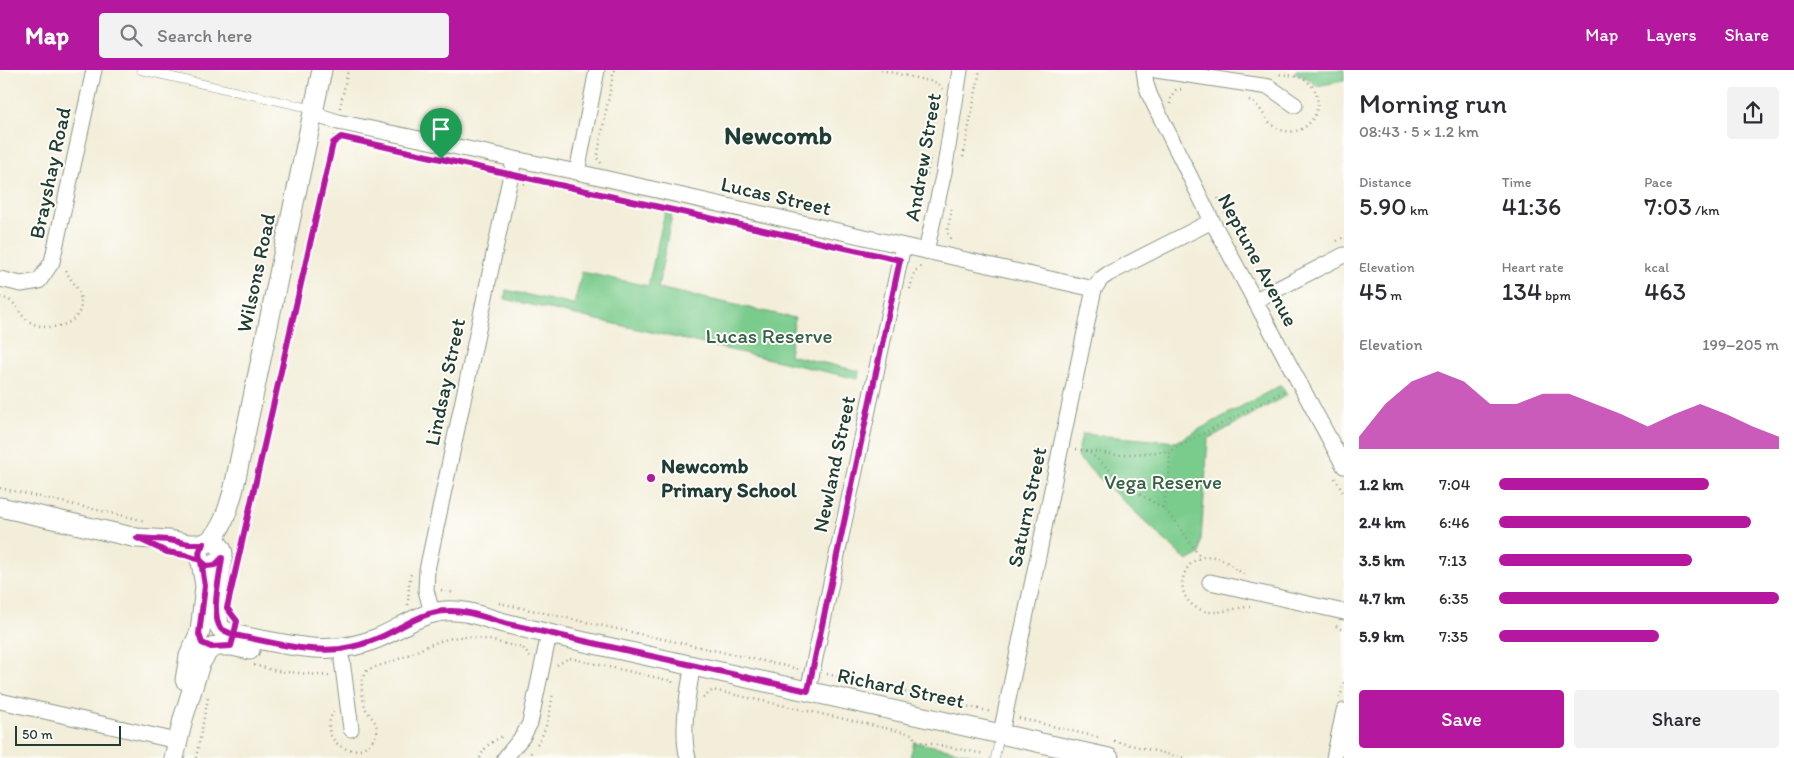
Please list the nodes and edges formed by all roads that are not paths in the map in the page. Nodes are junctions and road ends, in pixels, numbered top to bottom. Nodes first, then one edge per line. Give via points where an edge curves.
1 (94, 70) edge
2 (141, 70) edge
3 (322, 70) edge
4 (597, 70) edge
5 (1144, 70) edge
6 (1156, 70) edge
7 (957, 71) edge
8 (1295, 105) dead end
9 (313, 112) junction
10 (514, 160) junction
11 (577, 172) junction
12 (1212, 221) junction
13 (926, 251) junction
14 (901, 253) junction
15 (1344, 255) edge
16 (0, 279) edge
17 (1094, 289) junction
18 (1256, 300) junction
19 (1339, 445) edge
20 (1344, 466) edge
21 (235, 485) junction
22 (0, 507) edge
23 (203, 552) junction
24 (228, 557) junction
25 (1210, 582) dead end
26 (1344, 612) edge
27 (434, 619) junction
28 (200, 633) junction
29 (549, 634) junction
30 (218, 637) junction
31 (341, 654) junction
32 (693, 665) junction
33 (808, 691) junction
34 (0, 701) edge
35 (1344, 711) edge
36 (183, 718) junction
37 (351, 729) dead end
38 (1000, 733) junction
39 (176, 750) edge
40 (996, 757) edge
41 (505, 758) edge
42 (688, 758) edge
43 (1109, 758) edge
44 (1334, 758) edge

1 - 16 street, Brayshay Road via 52,262 39,281 21,284
2 - 9 lane
3 - 9 street, Wilsons Road
4 - 11 street
5 - 12 street, Neptune Avenue via 1150,96
6 - 8 street via 1269,87
7 - 13 street, Andrew Street via 944,172
9 - 10 street, Lucas Street via 341,115
9 - 21 street, Wilsons Road
10 - 11 street, Lucas Street
10 - 27 street, Lindsay Street via 427,570 426,590
11 - 14 street, Lucas Street
12 - 17 street via 1108,274
12 - 18 street, Neptune Avenue
13 - 14 street, Lucas Street
13 - 17 street, Lucas Street
14 - 33 street, Newland Street
15 - 18 street
17 - 38 street, Saturn Street
18 - 19 street, Neptune Avenue
19 - 20 street, Neptune Avenue
21 - 23 street, Wilsons Road via 222,525
21 - 24 street, Wilsons Road via 234,526
22 - 23 street via 137,538 189,544
23 - 24 street via 207,566
23 - 28 street via 205,586
24 - 30 street, Wilsons Road via 216,604
25 - 26 street
27 - 29 street, Richard Street via 446,610 467,612
27 - 31 street, Richard Street via 416,618 393,637 369,642
28 - 30 street via 202,627 214,623
28 - 36 street via 186,665
29 - 32 street, Richard Street
29 - 41 street via 530,723
30 - 31 street, Richard Street via 234,635
30 - 36 street via 200,664
31 - 37 street
32 - 33 street, Richard Street
32 - 42 street via 686,716
33 - 38 street, Richard Street
34 - 39 street
35 - 44 street
36 - 39 street
38 - 40 lane
38 - 43 street, Richard Street

